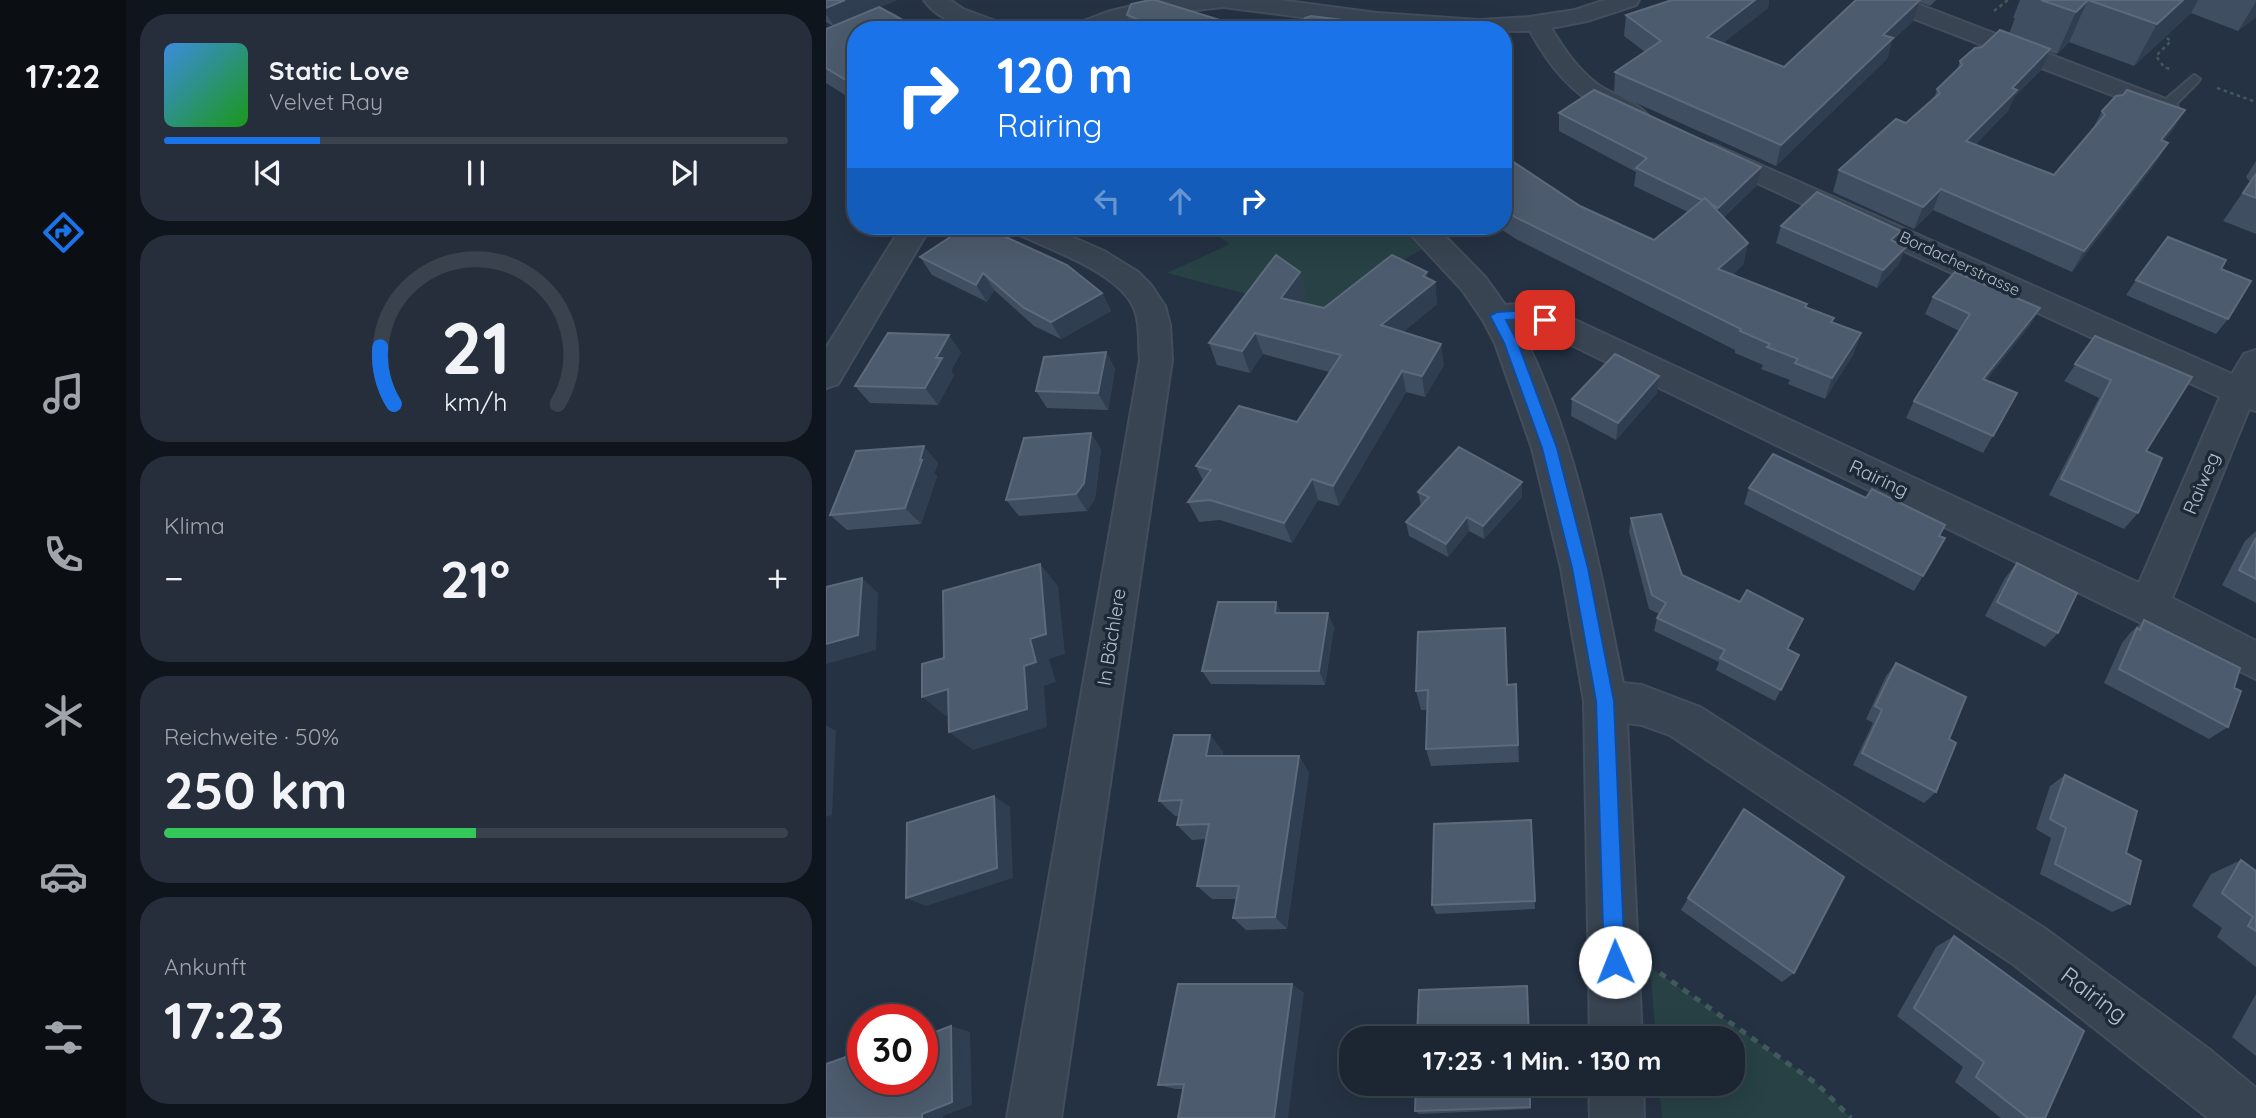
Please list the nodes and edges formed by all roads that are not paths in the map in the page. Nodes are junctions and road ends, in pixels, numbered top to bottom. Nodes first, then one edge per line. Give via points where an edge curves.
1 (935, 0) edge
2 (1223, 0) edge
3 (1628, 0) edge
4 (1886, 0) edge
5 (974, 21) edge
6 (1102, 21) edge
7 (1389, 21) edge
8 (1512, 24) edge
9 (1538, 24) junction
10 (2194, 79) road end
11 (2165, 107) joint
12 (911, 235) edge
13 (1042, 235) edge
14 (1426, 235) edge
15 (1497, 316) junction
16 (826, 376) edge
17 (2250, 384) edge
18 (2149, 606) junction
19 (2256, 661) edge
20 (1605, 701) junction
21 (1616, 1026) edge
22 (1616, 1096) edge
23 (1034, 1118) edge
24 (1617, 1118) edge
25 (2250, 1118) edge

1 - 5 street
2 - 6 street via 1178,2
2 - 7 street
3 - 9 street
4 - 11 street
8 - 9 street
9 - 17 street, Bordacherstrasse via 1570,76 1606,102
10 - 11 lane
12 - 16 street
13 - 23 street, In Bächlere via 1101,263 1136,286 1150,308 1156,360
14 - 15 street via 1466,275
15 - 18 street, Rairing via 1528,314 1560,326
15 - 20 street via 1550,448 1580,568
17 - 18 street, Raiweg
18 - 19 street, Rairing
20 - 21 street
20 - 25 street, Rairing via 1642,705 1685,721 2030,947
22 - 24 street

